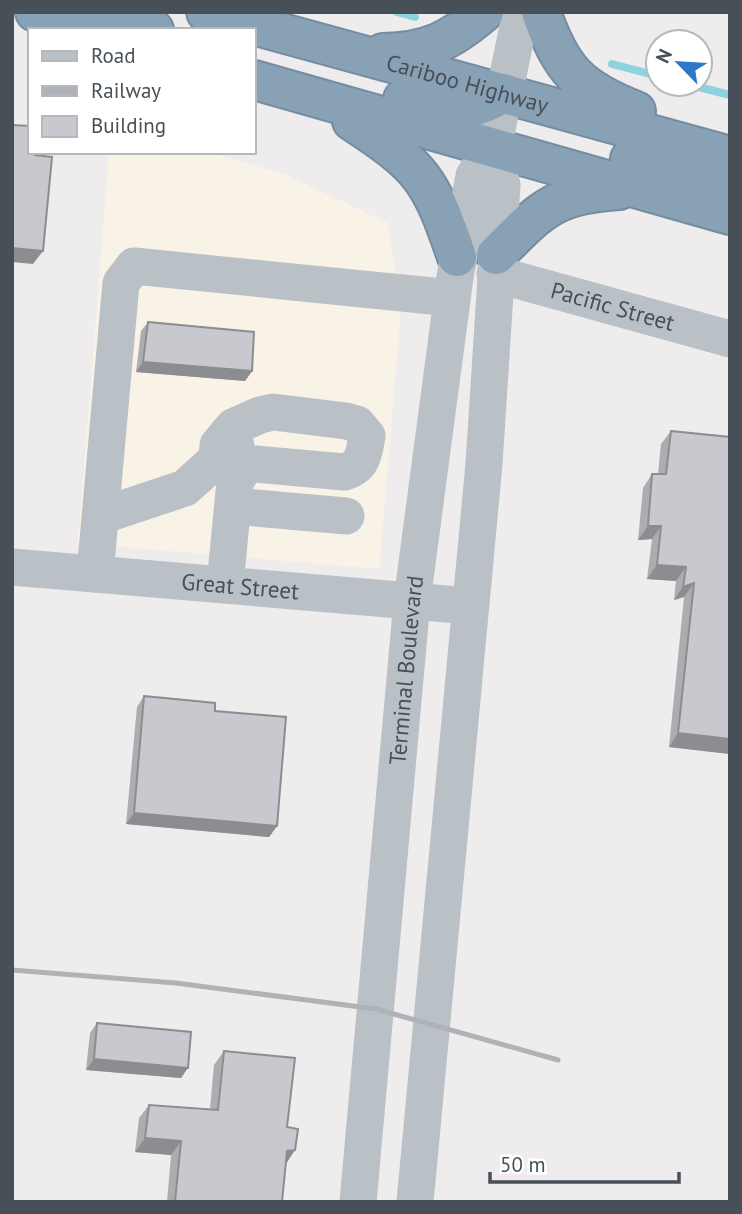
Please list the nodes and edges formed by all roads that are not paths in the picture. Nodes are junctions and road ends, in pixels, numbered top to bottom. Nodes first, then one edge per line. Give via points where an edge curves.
1 (35, 12) edge
2 (91, 12) edge
3 (206, 12) edge
4 (484, 12) edge
5 (521, 12) edge
6 (541, 12) edge
7 (85, 28) edge
8 (147, 28) edge
9 (358, 53) junction
10 (256, 58) edge
11 (256, 81) edge
12 (504, 93) junction
13 (324, 102) junction
14 (493, 148) junction
15 (730, 148) edge
16 (730, 156) edge
17 (730, 186) edge
18 (640, 189) junction
19 (730, 215) edge
20 (457, 257) junction
21 (496, 265) junction
22 (452, 298) junction
23 (730, 339) edge
24 (233, 506) junction
25 (101, 512) junction
26 (346, 516) dead end
27 (12, 567) edge
28 (94, 574) junction
29 (225, 585) junction
30 (412, 601) junction
31 (470, 606) junction
32 (358, 1202) edge
33 (415, 1202) edge

1 - 7 highway
2 - 8 highway
3 - 9 highway, Cariboo Highway
4 - 9 highway via 438,45 412,53
5 - 12 street, Terminal Boulevard
6 - 15 highway via 553,47 590,90
9 - 12 highway, Cariboo Highway
10 - 12 highway via 431,106 481,107
11 - 13 highway
12 - 14 street, Terminal Boulevard
12 - 16 highway, Cariboo Highway
13 - 14 highway
13 - 20 highway via 418,170 438,204
14 - 17 highway via 535,135
14 - 18 highway
14 - 20 street, Terminal Boulevard via 474,176
14 - 21 street, Terminal Boulevard via 502,185
18 - 19 highway
18 - 21 highway via 582,192 563,198 541,211
20 - 22 street, Terminal Boulevard
21 - 23 street, Pacific Street
21 - 31 street, Terminal Boulevard
22 - 25 street via 134,266 121,284
22 - 30 street, Terminal Boulevard
24 - 25 street via 235,481 246,466 354,470 363,459 364,429 346,421 273,412 260,415 233,427 218,445 217,459 186,488
24 - 26 street
24 - 29 street
25 - 28 street
27 - 28 street, Great Street
28 - 29 street, Great Street
29 - 30 street, Great Street
30 - 31 street, Great Street
30 - 32 street, Terminal Boulevard
31 - 33 street, Terminal Boulevard

